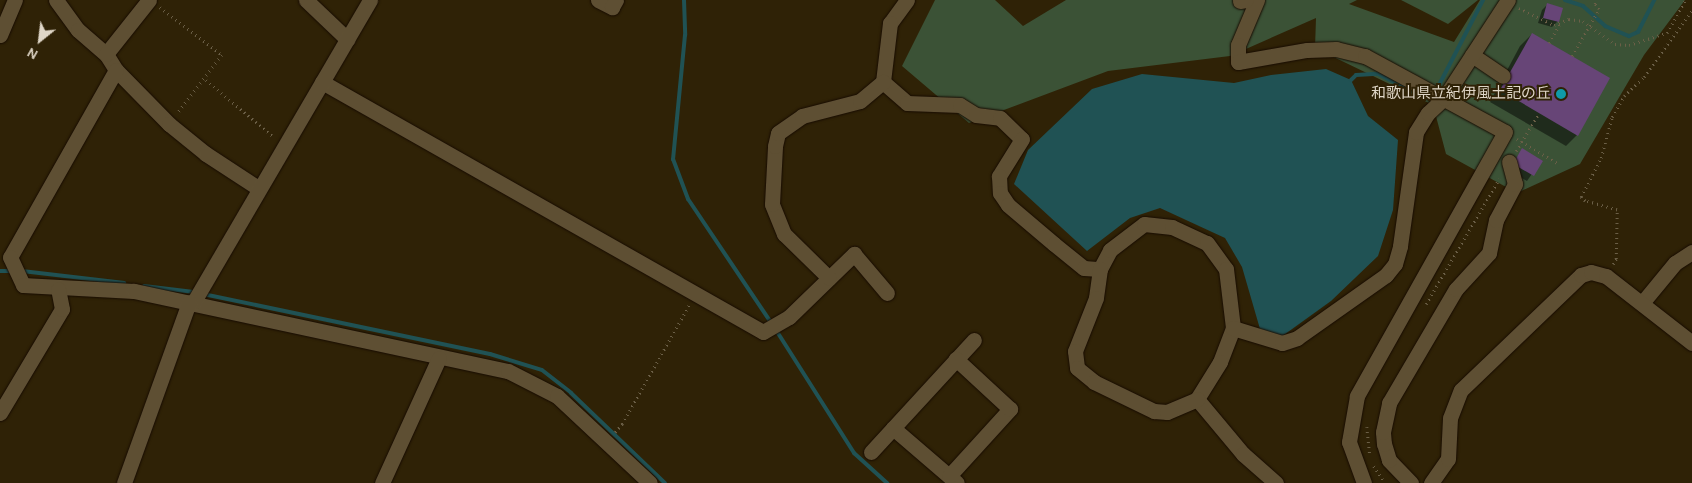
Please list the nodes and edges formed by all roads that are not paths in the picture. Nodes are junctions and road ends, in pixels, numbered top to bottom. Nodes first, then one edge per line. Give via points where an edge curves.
1 (16, 0) edge
2 (56, 0) edge
3 (306, 0) edge
4 (370, 0) edge
5 (598, 0) edge
6 (616, 0) edge
7 (907, 0) edge
8 (1257, 0) edge
9 (153, 3) edge
10 (1506, 3) edge
11 (0, 35) edge
12 (347, 39) junction
13 (106, 54) junction
14 (1472, 56) junction
15 (116, 70) junction
16 (1503, 76) dead end
17 (322, 82) junction
18 (883, 82) junction
19 (1444, 98) junction
20 (1509, 162) dead end
21 (258, 188) junction
22 (1692, 252) edge
23 (7, 259) edge
24 (1100, 269) junction
25 (829, 278) junction
26 (58, 289) junction
27 (887, 293) dead end
28 (191, 302) junction
29 (1642, 303) junction
30 (1233, 328) junction
31 (974, 340) dead end
32 (1692, 344) edge
33 (439, 358) junction
34 (956, 360) junction
35 (1197, 399) junction
36 (0, 413) edge
37 (893, 428) junction
38 (871, 452) dead end
39 (952, 480) edge
40 (124, 483) edge
41 (382, 483) edge
42 (650, 483) edge
43 (1276, 483) edge
44 (1364, 483) edge
45 (1410, 483) edge
46 (1431, 483) edge

1 - 11 street
2 - 13 street via 78,30
3 - 12 street
4 - 12 street
5 - 6 street via 612,7
7 - 18 street via 890,24
8 - 19 street via 1238,45 1238,62 1307,50 1336,49 1365,56
9 - 13 street
10 - 14 street
12 - 17 street
13 - 15 street
14 - 16 street
14 - 19 street
15 - 21 street via 169,124 206,154
15 - 23 street
17 - 21 street
17 - 25 street via 763,332 789,317
18 - 24 street via 907,103 960,105 976,114 1000,118 1022,138 999,176 1000,193 1008,205 1084,268
18 - 25 street via 860,101 802,116 778,133 772,204 784,234
19 - 30 street via 1428,113 1416,132 1400,246 1395,264 1386,275 1297,338 1282,343
19 - 44 street via 1505,132 1357,396 1349,442
20 - 45 street via 1515,184 1496,220 1489,253 1456,289 1389,403 1384,444 1389,460
21 - 28 street via 233,238
22 - 29 street via 1675,263
23 - 26 street via 22,285
24 - 30 street via 1110,250 1144,224 1172,227 1207,243 1226,269
24 - 35 street via 1096,298 1075,352 1077,368 1094,382 1154,412 1167,412
25 - 27 street via 854,254
26 - 28 street via 134,291
26 - 36 street via 62,309
28 - 33 street
28 - 40 street
29 - 32 street
29 - 46 street via 1606,276 1592,272 1581,274 1461,390 1450,418 1448,459
30 - 35 street via 1220,362
31 - 34 street
33 - 41 street
33 - 42 street via 508,371 557,396
34 - 37 street
34 - 39 street via 1010,410
35 - 43 street via 1243,454
37 - 38 street
37 - 39 street

